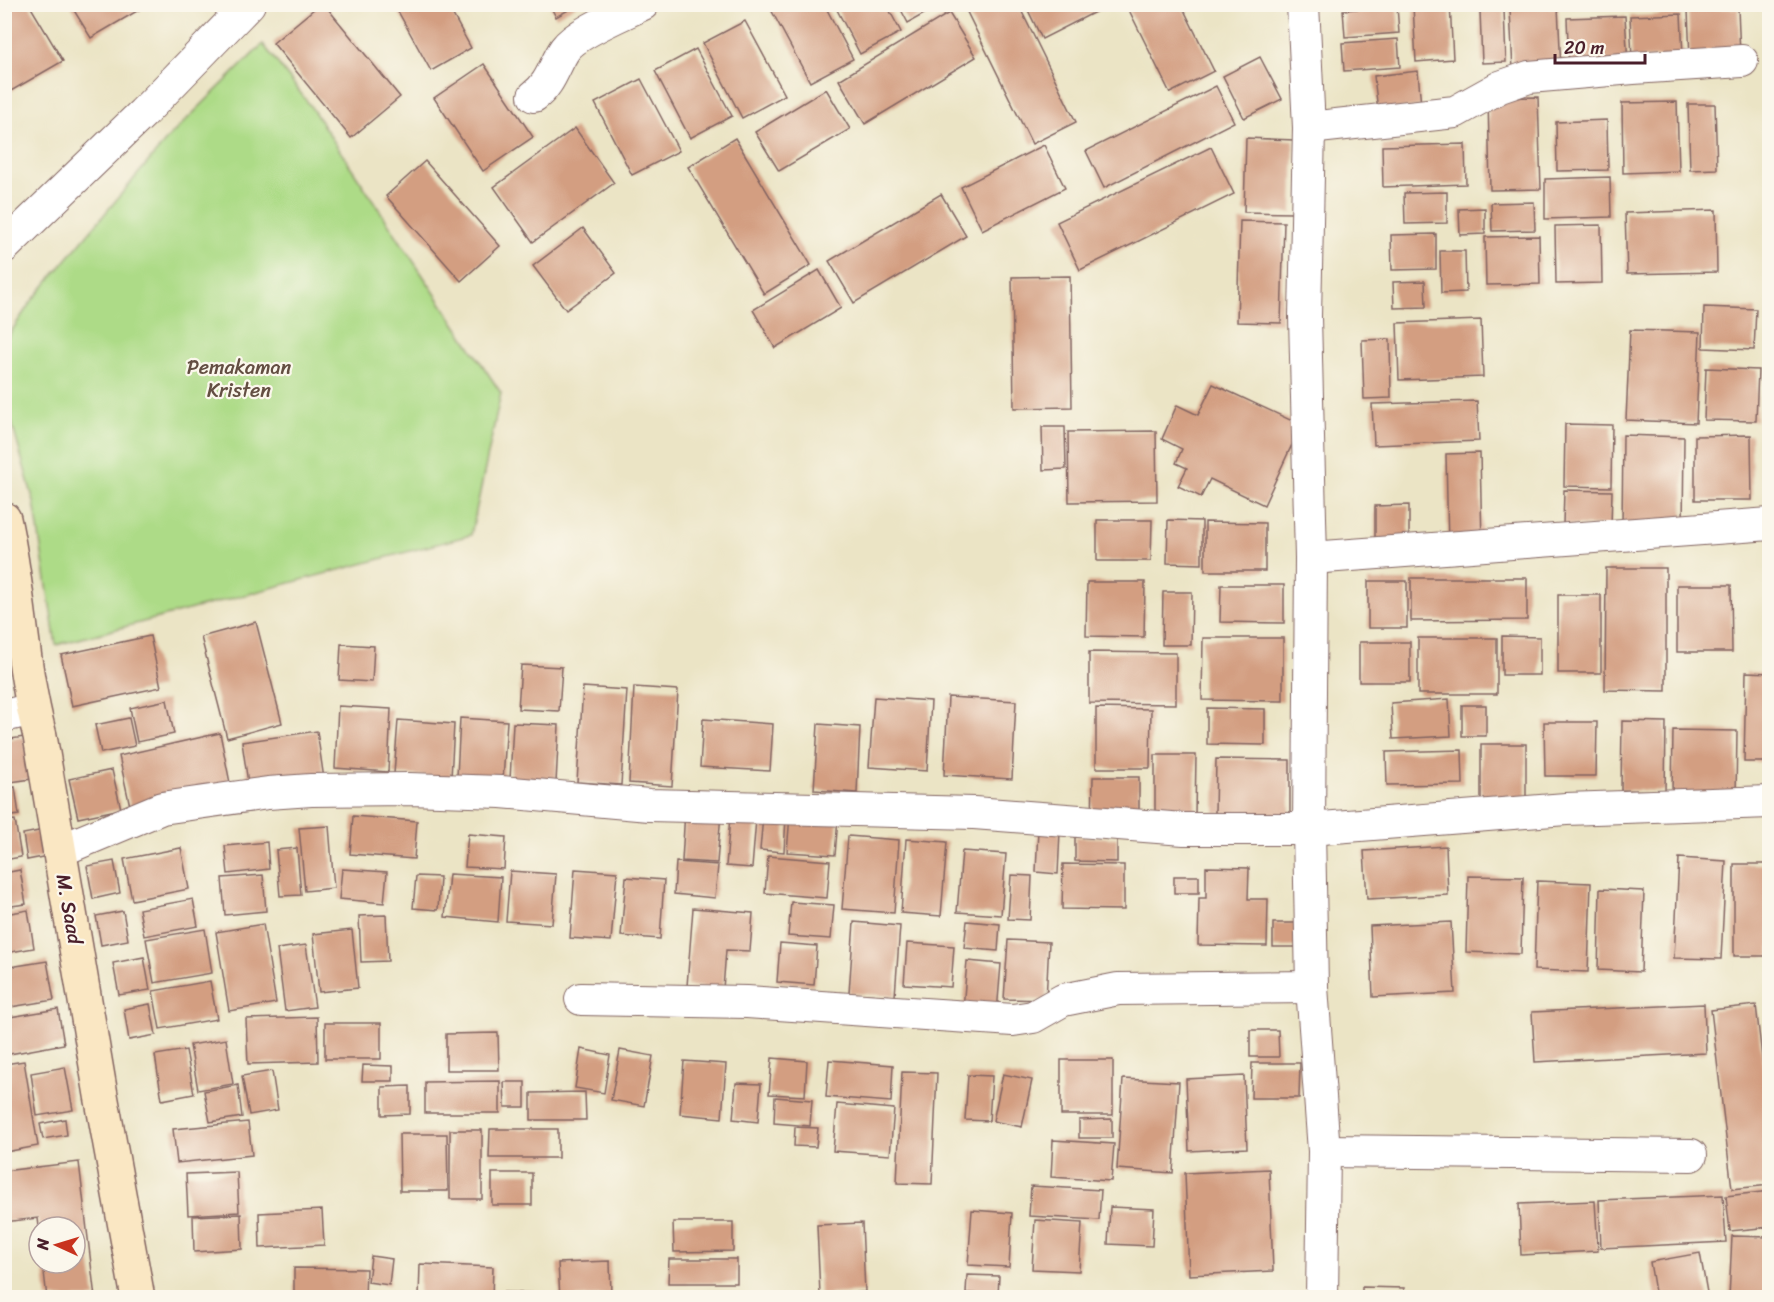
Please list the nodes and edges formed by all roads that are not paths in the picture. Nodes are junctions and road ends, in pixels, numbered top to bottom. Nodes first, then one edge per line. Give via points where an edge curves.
1 (249, 4) edge
2 (643, 4) edge
3 (1303, 4) edge
4 (1742, 61) dead end
5 (534, 96) dead end
6 (1309, 128) junction
7 (4, 247) edge
8 (4, 519) edge
9 (1770, 524) edge
10 (1311, 558) junction
11 (19, 712) edge
12 (1770, 802) edge
13 (1309, 830) junction
14 (60, 851) junction
15 (1312, 987) junction
16 (581, 999) dead end
17 (1324, 1151) junction
18 (1691, 1155) dead end
19 (138, 1298) edge
20 (1322, 1298) edge

1 - 7 street
2 - 5 street via 575,39
3 - 6 street
4 - 6 street via 1529,77 1500,87 1455,112
6 - 10 street via 1305,316
8 - 11 street, M. Saad via 11,549
9 - 10 street
10 - 13 street
11 - 14 street, M. Saad via 40,736
12 - 13 street via 1566,809
13 - 14 street via 1184,829 974,813 649,805 501,792 339,789 268,793 162,808
13 - 15 street
14 - 19 street, M. Saad
15 - 16 street via 1118,989 1063,1000 1033,1017 1013,1020 747,1002
15 - 17 street
17 - 18 street
17 - 20 street

